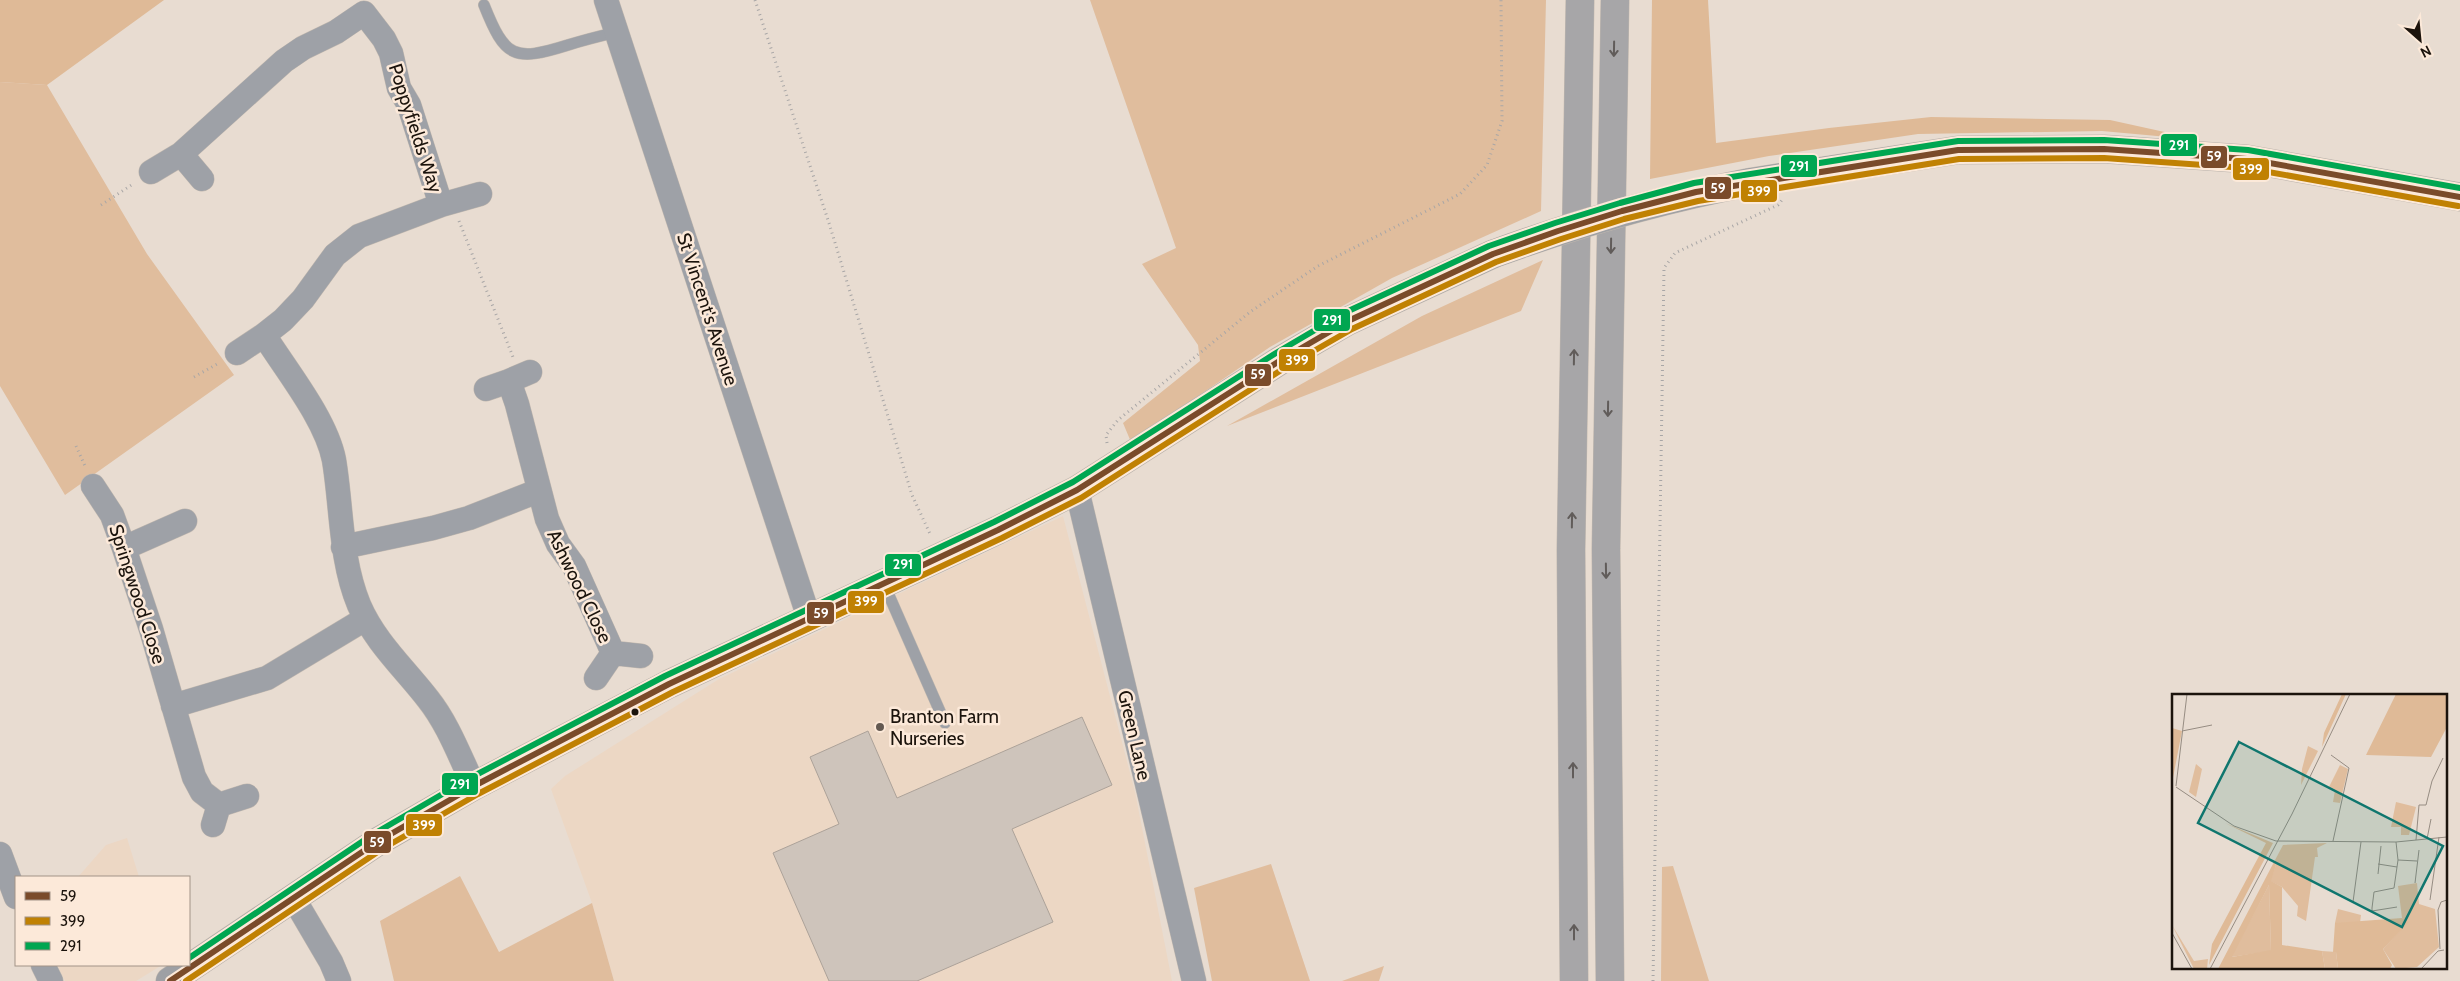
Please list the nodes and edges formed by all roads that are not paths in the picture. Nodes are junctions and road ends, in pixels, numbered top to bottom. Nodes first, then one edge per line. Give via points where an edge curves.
1 (606, 0) edge
2 (1580, 0) edge
3 (1615, 0) edge
4 (484, 5) dead end
5 (370, 6) edge
6 (616, 32) junction
7 (181, 154) junction
8 (151, 172) road end
9 (202, 179) dead end
10 (480, 194) dead end
11 (2460, 197) edge
12 (447, 204) junction
13 (264, 335) junction
14 (237, 353) road end
15 (486, 389) dead end
16 (93, 486) dead end
17 (1077, 490) junction
18 (538, 491) junction
19 (185, 521) dead end
20 (344, 547) junction
21 (124, 548) junction
22 (884, 584) junction
23 (809, 618) junction
24 (365, 619) junction
25 (613, 653) junction
26 (641, 656) dead end
27 (596, 678) dead end
28 (173, 706) junction
29 (945, 723) dead end
30 (474, 786) junction
31 (247, 796) dead end
32 (0, 854) edge
33 (15, 893) edge
34 (294, 899) junction
35 (44, 966) edge
36 (195, 973) edge
37 (51, 981) edge
38 (170, 981) edge
39 (339, 981) edge
40 (1194, 981) edge
41 (1574, 981) edge
42 (1610, 981) edge

1 - 6 street, St Vincent's Avenue
41 -> 2 highway via 1571,550
3 -> 42 highway via 1606,549
4 - 6 lane via 494,29 517,54 542,54
5 - 7 street, Poppyfields Way via 336,32 284,61
5 - 12 street, Poppyfields Way via 391,53 399,88 409,105
6 - 23 street, St Vincent's Avenue
7 - 8 street, Poppyfields Way
7 - 9 street
10 - 12 street
11 - 17 main road, bridge via 2247,159 2104,149 1958,150 1696,192 1622,211 1494,254 1348,321
12 - 13 street, Poppyfields Way via 376,228 352,240 335,255 303,299
13 - 14 street, Poppyfields Way
13 - 20 street via 321,423 328,440 334,459
15 - 18 street, Ashwood Close via 520,376 517,404
16 - 21 street, Springwood Close via 112,515
17 - 22 main road
17 - 40 street, Green Lane
18 - 20 street via 469,518
18 - 25 street, Ashwood Close via 551,531 574,566
19 - 21 street
20 - 24 street
21 - 28 street, Springwood Close via 152,629
22 - 23 main road
22 - 29 lane
23 - 30 main road via 669,684
24 - 28 street via 267,678
24 - 30 street via 379,641 429,699
25 - 26 street
25 - 27 street, Ashwood Close
28 - 31 street, Springwood Close via 194,777 216,815
30 - 34 main road via 377,842
32 - 33 street
34 - 36 main road
34 - 39 street
35 - 37 street
36 - 38 main road

